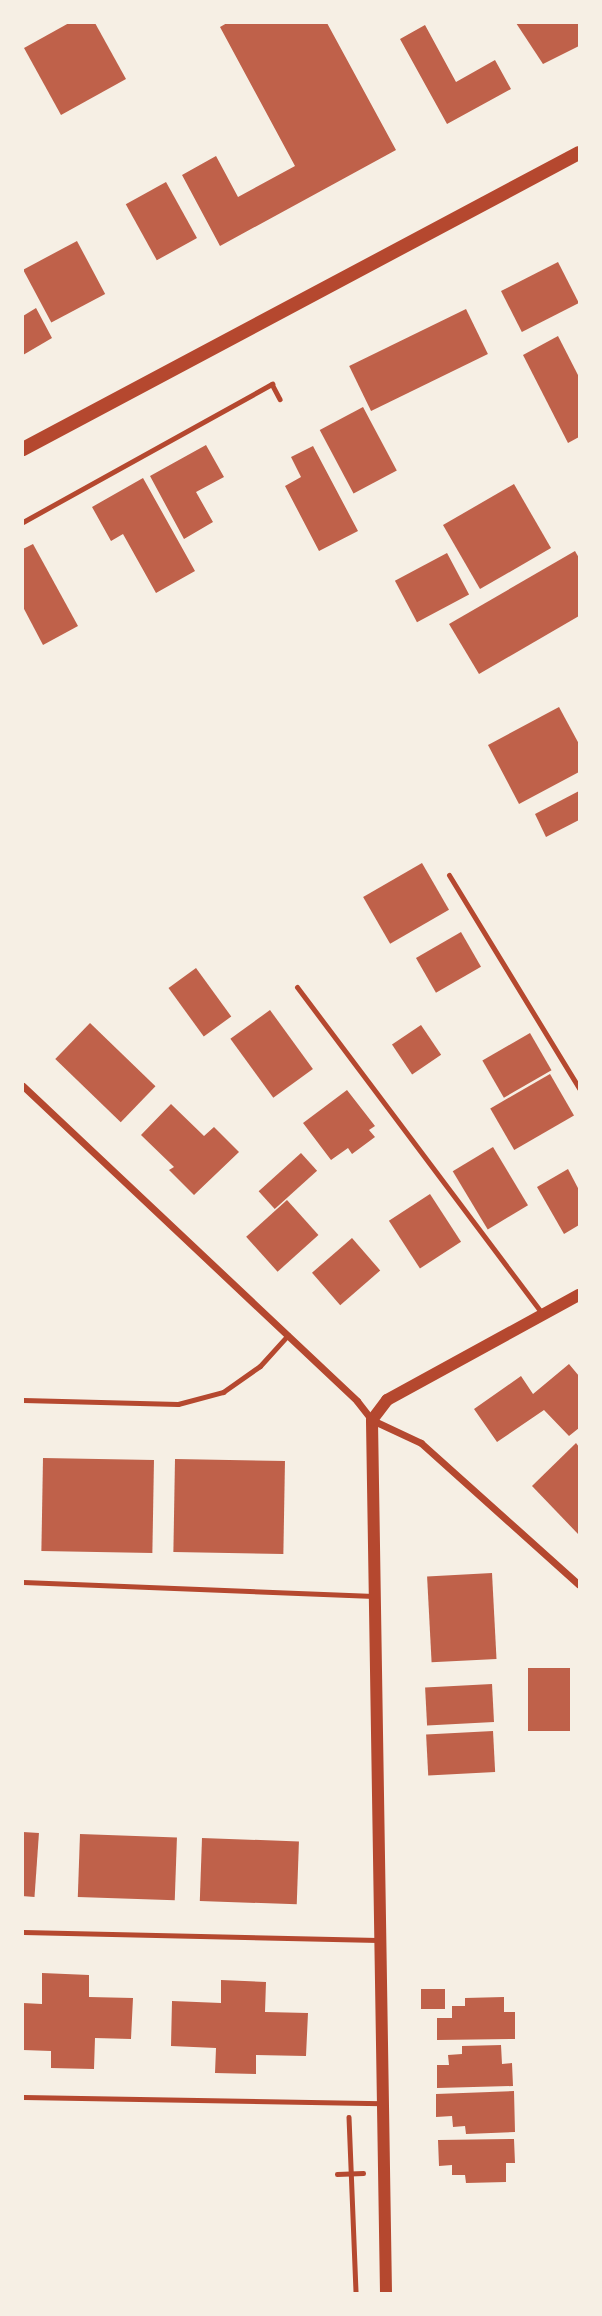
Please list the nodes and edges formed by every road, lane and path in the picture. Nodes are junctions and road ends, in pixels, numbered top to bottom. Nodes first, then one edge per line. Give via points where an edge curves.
1 (579, 153) edge
2 (280, 399) dead end
3 (23, 449) edge
4 (23, 522) edge
5 (449, 876) dead end
6 (297, 987) dead end
7 (23, 1086) edge
8 (579, 1088) edge
9 (579, 1296) edge
10 (543, 1315) junction
11 (288, 1335) junction
12 (23, 1400) edge
13 (372, 1420) junction
14 (23, 1582) edge
15 (579, 1585) edge
16 (377, 1596) junction
17 (23, 1933) edge
18 (378, 1940) junction
19 (23, 2097) edge
20 (348, 2103) junction
21 (382, 2103) junction
22 (356, 2293) edge
23 (386, 2293) edge

1 - 3 main road
2 - 4 path via 272,384
5 - 8 lane
6 - 10 lane
7 - 11 street
9 - 10 street
10 - 13 street via 387,1400
11 - 12 lane via 260,1366 223,1392 178,1404
11 - 13 street
13 - 15 street via 421,1443
13 - 16 street
14 - 16 lane
16 - 18 street
17 - 18 lane
18 - 21 street
19 - 20 lane
20 - 21 lane
20 - 22 path
21 - 23 street

